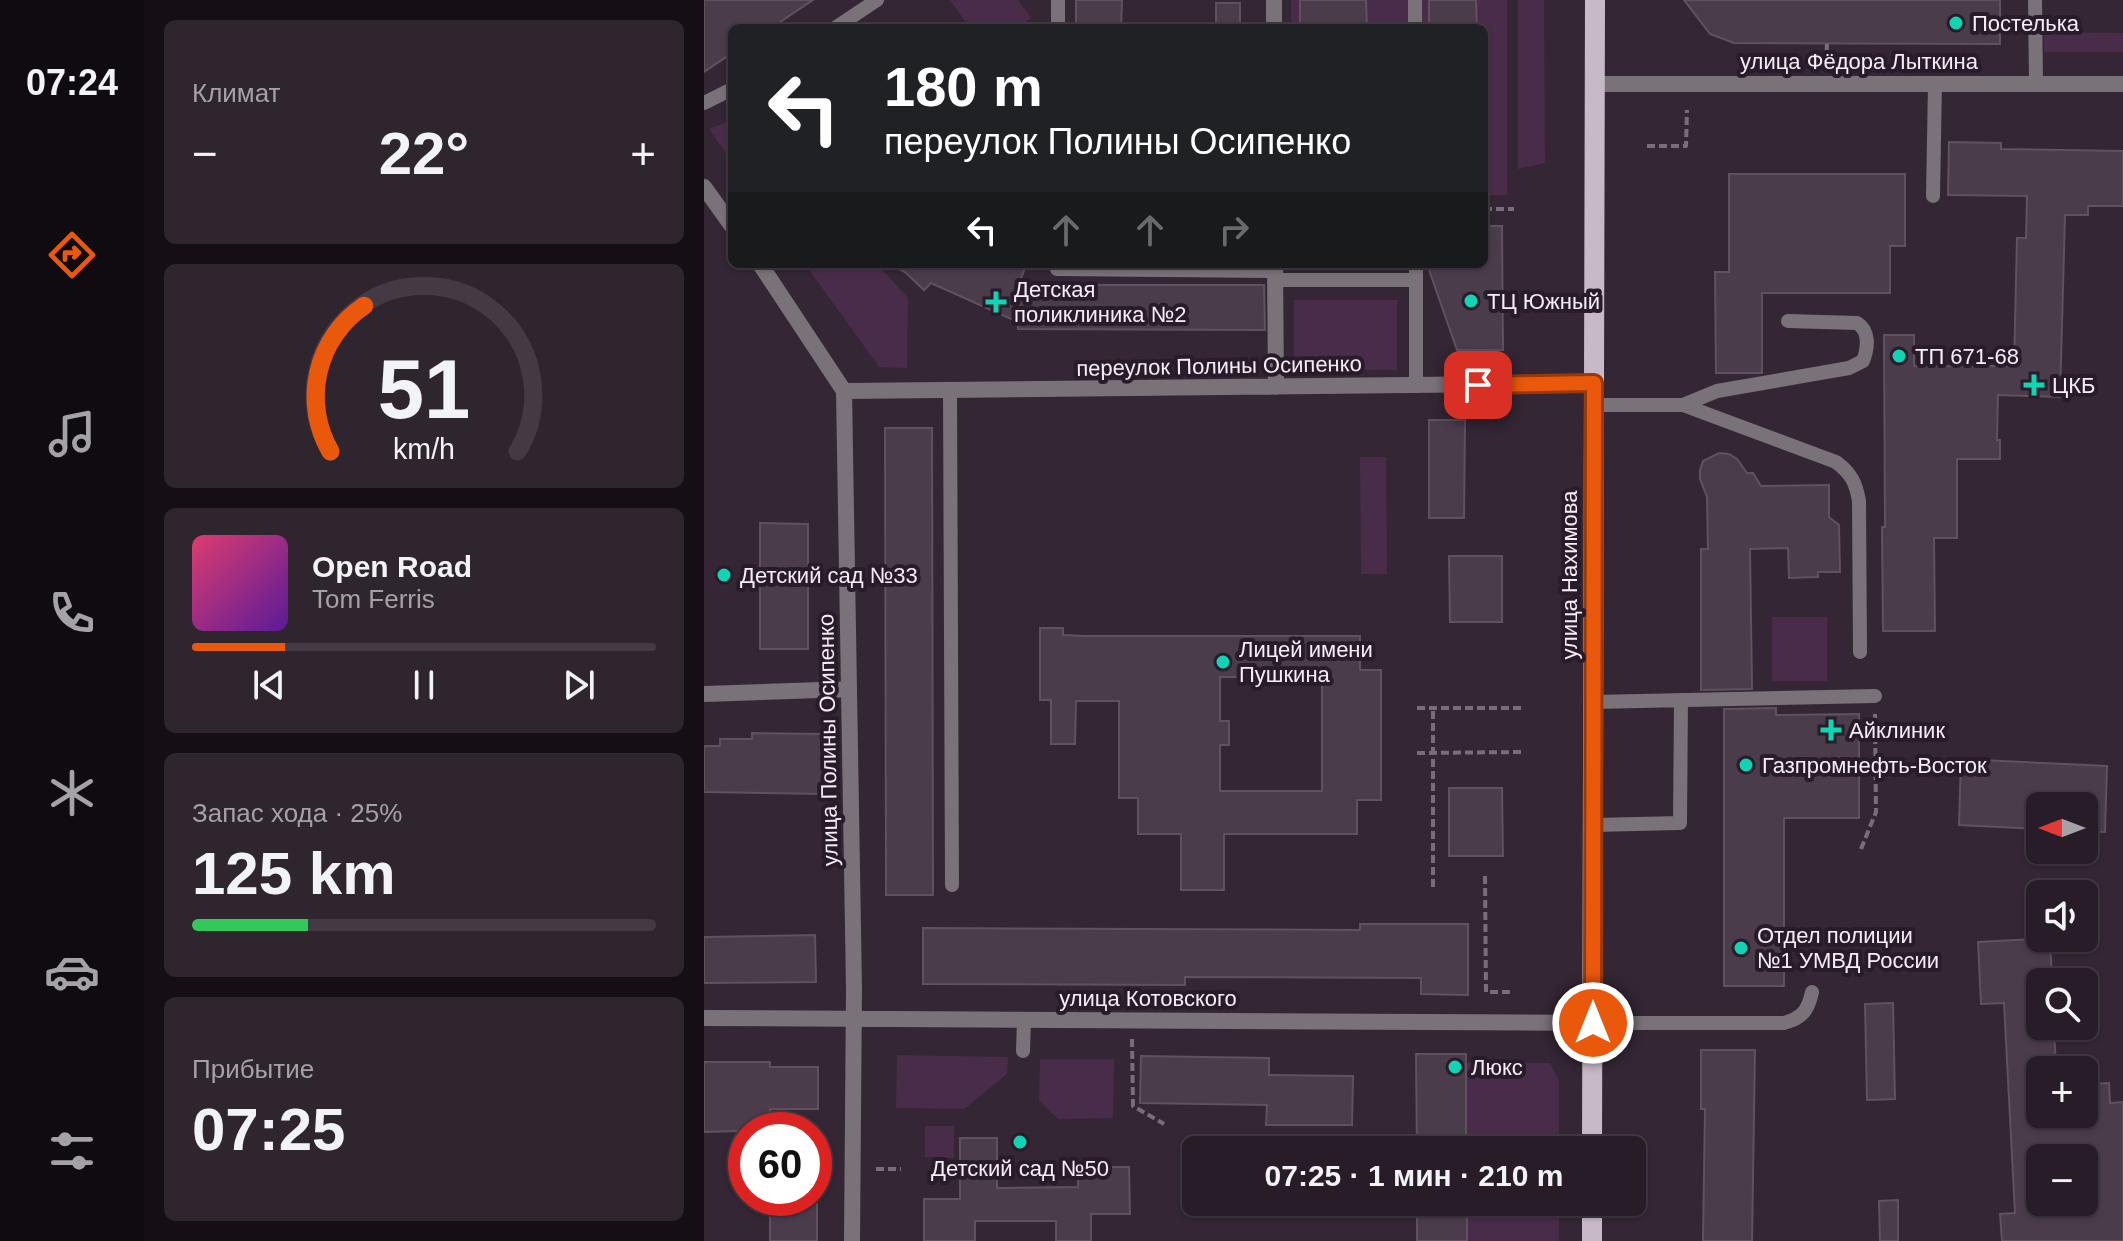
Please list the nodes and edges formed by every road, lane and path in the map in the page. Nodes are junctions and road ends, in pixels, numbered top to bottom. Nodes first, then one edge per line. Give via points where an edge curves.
1 (877, 0) edge
2 (1058, 0) edge
3 (1274, 0) edge
4 (1415, 0) edge
5 (1595, 0) edge
6 (2035, 0) edge
7 (841, 24) edge
8 (1058, 24) edge
9 (1274, 24) edge
10 (1415, 24) edge
11 (1935, 83) junction
12 (2036, 83) junction
13 (1595, 84) junction
14 (2123, 84) edge
15 (728, 91) edge
16 (704, 103) edge
17 (1687, 110) dead end
18 (1647, 146) dead end
19 (704, 187) edge
20 (1933, 196) dead end
21 (1488, 209) edge
22 (1514, 209) dead end
23 (728, 220) edge
24 (763, 268) edge
25 (1057, 268) edge
26 (1416, 268) edge
27 (1275, 272) edge
28 (1416, 280) junction
29 (1788, 321) dead end
30 (1594, 383) junction
31 (1416, 386) junction
32 (1276, 387) junction
33 (950, 390) junction
34 (844, 391) junction
35 (1594, 405) junction
36 (1683, 405) junction
37 (1860, 652) dead end
38 (849, 689) junction
39 (704, 694) edge
40 (1875, 696) joint
41 (1681, 700) junction
42 (1593, 702) junction
43 (1417, 708) dead end
44 (1433, 708) junction
45 (1524, 708) dead end
46 (1524, 752) dead end
47 (1417, 753) dead end
48 (1433, 753) junction
49 (1593, 825) junction
50 (1861, 849) dead end
51 (1485, 876) dead end
52 (952, 885) dead end
53 (1433, 887) dead end
54 (1510, 992) dead end
55 (1812, 992) dead end
56 (704, 1018) edge
57 (853, 1019) junction
58 (1024, 1019) junction
59 (1133, 1020) junction
60 (1593, 1023) junction
61 (1023, 1051) dead end
62 (1164, 1124) dead end
63 (1592, 1136) edge
64 (876, 1169) dead end
65 (901, 1169) dead end
66 (1592, 1216) edge
67 (852, 1241) edge
68 (1592, 1241) edge

1 - 7 lane
2 - 8 lane
3 - 9 street
4 - 10 lane
5 - 13 main road, улица Нахимова
6 - 12 lane
11 - 12 street, улица Фёдора Лыткина
11 - 13 street, улица Фёдора Лыткина
11 - 20 lane
12 - 14 street, улица Фёдора Лыткина
13 - 30 main road, улица Нахимова
15 - 16 lane
17 - 18 path via 1686,146
19 - 23 street
21 - 22 path
24 - 34 street
25 - 27 lane
26 - 28 lane
27 - 28 lane
27 - 32 street
28 - 31 lane
29 - 36 lane via 1857,323 1866,334 1863,361 1849,368 1717,391
30 - 31 street, переулок Полины Осипенко
30 - 35 main road, улица Нахимова
31 - 32 street, переулок Полины Осипенко
32 - 33 street, переулок Полины Осипенко
33 - 34 street, переулок Полины Осипенко
33 - 52 lane
34 - 38 street, улица Полины Осипенко
35 - 36 lane
35 - 42 main road, улица Нахимова
36 - 37 lane via 1847,470 1859,501
38 - 39 street
38 - 57 street, улица Полины Осипенко
40 - 41 lane
40 - 50 path via 1876,812
41 - 42 lane
41 - 49 lane via 1680,823
42 - 49 main road, улица Нахимова
43 - 44 path
44 - 45 path
44 - 48 path
46 - 48 path
47 - 48 path
48 - 53 path
49 - 60 main road, улица Нахимова
51 - 54 path via 1486,992
55 - 60 lane via 1800,1019 1784,1023
56 - 57 street, улица Котовского
57 - 58 street, улица Котовского
57 - 67 street, улица Полины Осипенко
58 - 59 street, улица Котовского
58 - 61 lane
59 - 60 street, улица Котовского
59 - 62 path via 1133,1106
60 - 63 main road, улица Нахимова
64 - 65 path
66 - 68 main road

